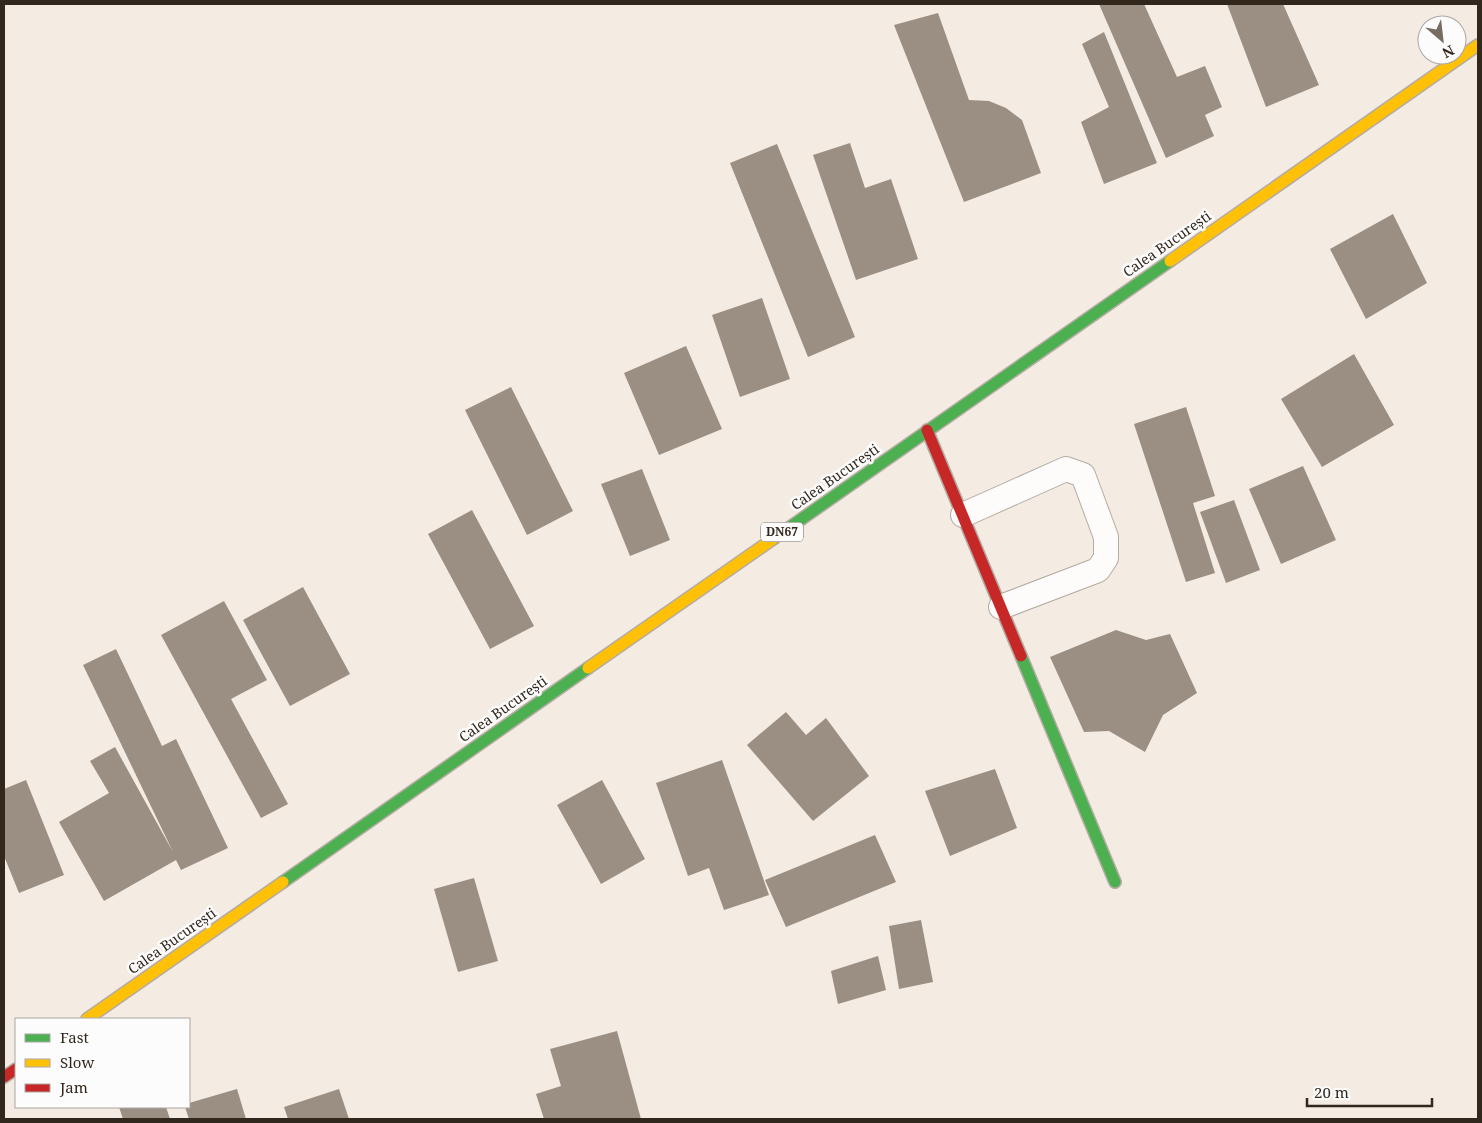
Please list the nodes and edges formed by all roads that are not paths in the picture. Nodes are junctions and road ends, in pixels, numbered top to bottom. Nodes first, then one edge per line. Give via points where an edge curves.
1 (1478, 45) edge
2 (927, 430) junction
3 (963, 515) junction
4 (1001, 607) junction
5 (1116, 882) dead end
6 (88, 1018) edge
7 (15, 1070) edge
8 (4, 1077) edge

1 - 2 main road, Calea București / DN67
2 - 3 main road
2 - 6 main road, Calea București / DN67
3 - 4 main road
3 - 4 lane via 1066,469 1083,475 1106,538 1106,558 1098,570
4 - 5 main road
7 - 8 main road

